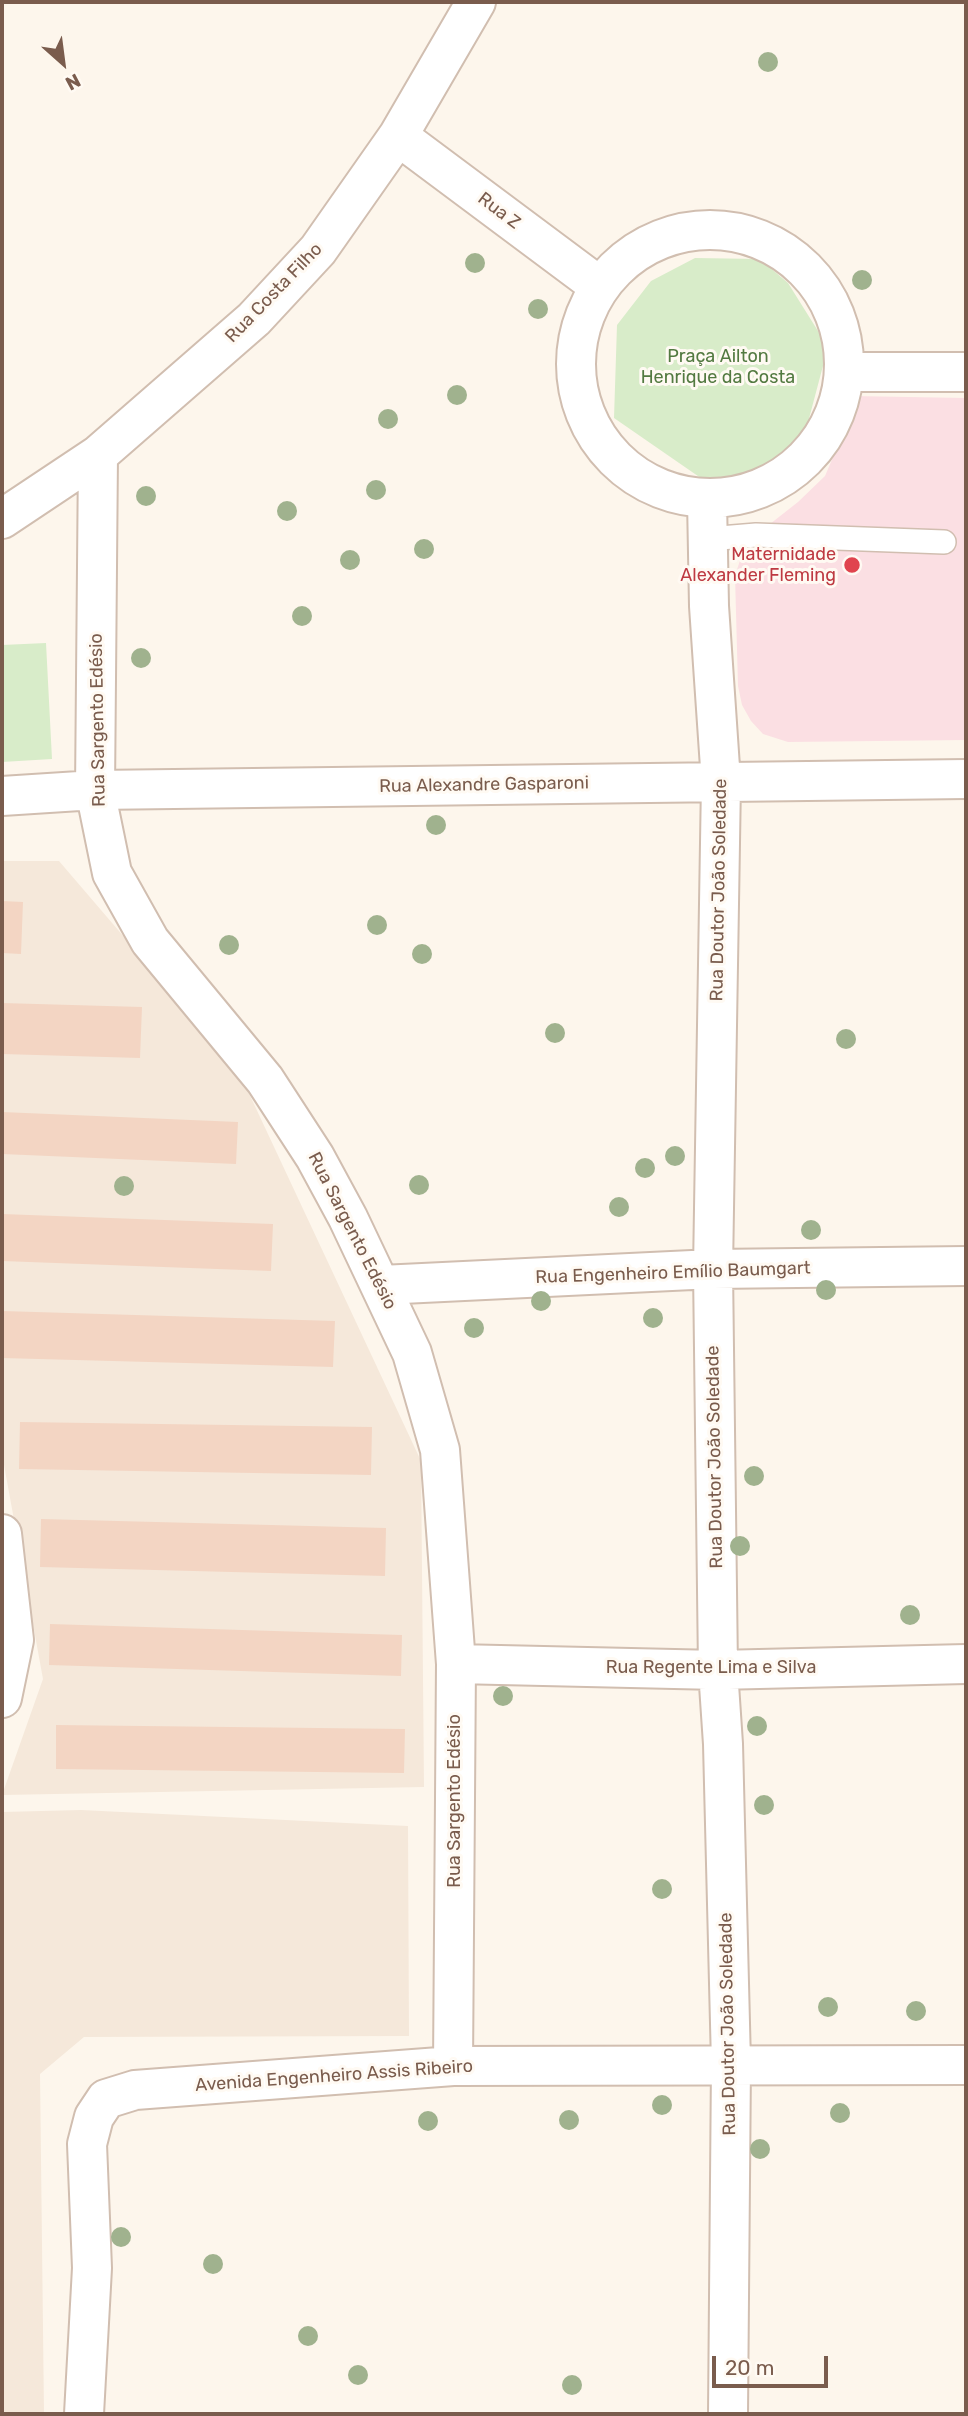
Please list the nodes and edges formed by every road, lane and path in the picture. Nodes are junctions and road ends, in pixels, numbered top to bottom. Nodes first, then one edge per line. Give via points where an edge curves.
1 (476, 2) edge
2 (398, 136) junction
3 (599, 286) junction
4 (845, 372) junction
5 (966, 372) edge
6 (98, 455) junction
7 (707, 500) junction
8 (2, 519) edge
9 (708, 539) junction
10 (944, 542) dead end
11 (966, 779) edge
12 (721, 782) junction
13 (95, 790) junction
14 (2, 796) edge
15 (966, 1266) edge
16 (713, 1269) junction
17 (381, 1286) junction
18 (2, 1534) edge
19 (456, 1664) junction
20 (966, 1664) edge
21 (718, 1671) junction
22 (2, 1698) edge
23 (731, 2063) junction
24 (966, 2065) edge
25 (453, 2066) junction
26 (84, 2414) edge
27 (728, 2414) edge

1 - 2 street, Rua Costa Filho
2 - 3 street, Rua Z
2 - 6 street, Rua Costa Filho via 318,250 254,319
3 - 4 street via 623,260 686,231 721,230 755,237 794,260 831,304 843,337
3 - 7 street via 578,330 575,379 588,426 618,465 659,491
4 - 5 street
4 - 7 street via 832,422 802,464 758,491
6 - 8 street, Rua Costa Filho
6 - 13 street, Rua Sargento Edésio
7 - 9 street, Rua Doutor João Soledade
9 - 10 lane via 756,535
9 - 12 street, Rua Doutor João Soledade
11 - 12 street, Rua Alexandre Gasparoni
12 - 13 street, Rua Alexandre Gasparoni
12 - 16 street, Rua Doutor João Soledade
13 - 14 street, Rua Alexandre Gasparoni
13 - 17 street, Rua Sargento Edésio via 112,873 134,917 265,1080 315,1157
15 - 16 street, Rua Engenheiro Emílio Baumgart
16 - 17 street, Rua Engenheiro Emílio Baumgart
16 - 21 street, Rua Doutor João Soledade
17 - 19 street, Rua Sargento Edésio via 412,1353 440,1450
18 - 22 street via 14,1640
19 - 21 street, Rua Regente Lima e Silva
19 - 25 street, Rua Sargento Edésio
20 - 21 street, Rua Regente Lima e Silva
21 - 23 street, Rua Doutor João Soledade
23 - 24 street, Avenida Engenheiro Assis Ribeiro
23 - 25 street, Avenida Engenheiro Assis Ribeiro
23 - 27 street, Rua Doutor João Soledade
25 - 26 street, Avenida Engenheiro Assis Ribeiro via 149,2089 106,2099 94,2117 88,2144 92,2268

